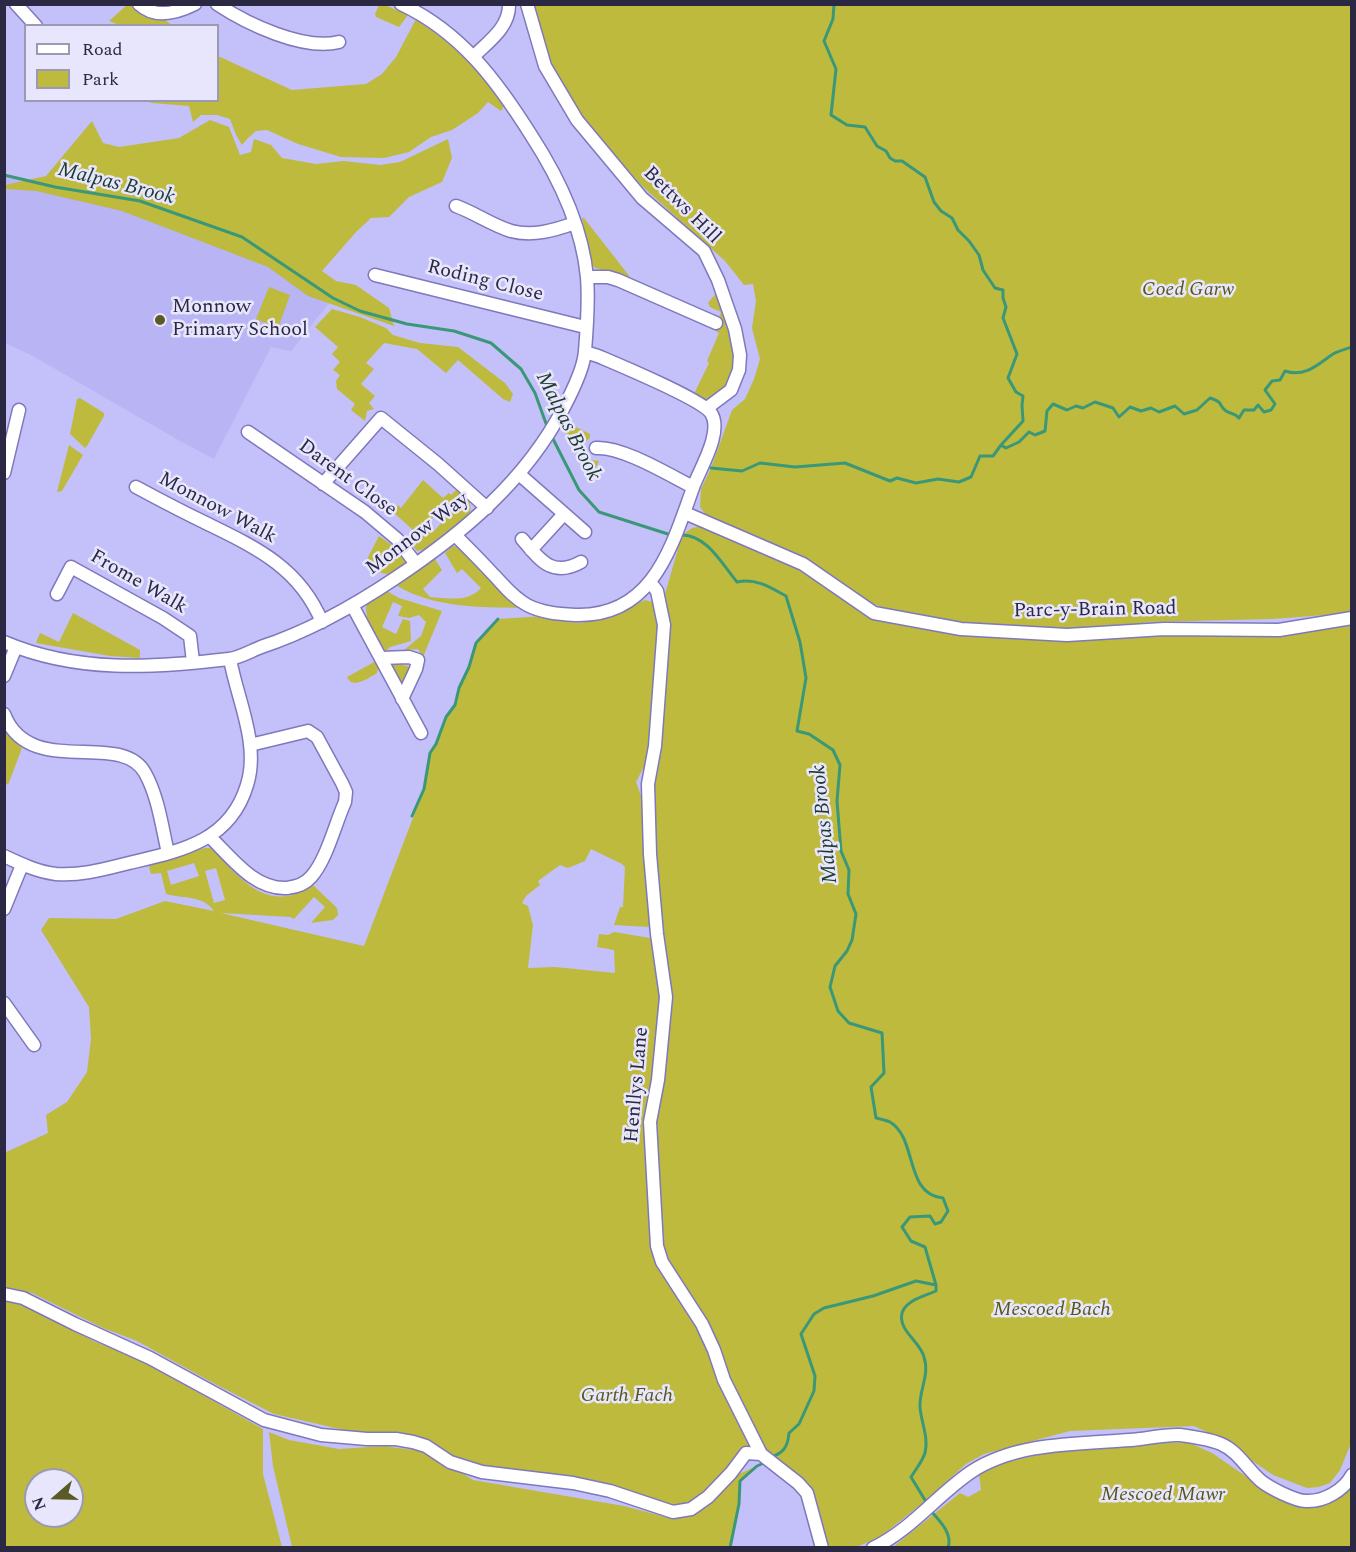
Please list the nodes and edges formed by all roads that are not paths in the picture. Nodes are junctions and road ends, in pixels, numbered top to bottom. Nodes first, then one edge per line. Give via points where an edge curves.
1 (16, 4) edge
2 (139, 4) edge
3 (195, 4) edge
4 (216, 4) edge
5 (401, 4) edge
6 (509, 4) edge
7 (527, 4) edge
8 (34, 24) edge
9 (339, 42) dead end
10 (474, 56) junction
11 (456, 206) dead end
12 (575, 223) junction
13 (375, 275) dead end
14 (587, 278) junction
15 (716, 323) dead end
16 (585, 327) junction
17 (585, 352) junction
18 (706, 408) junction
19 (19, 410) dead end
20 (248, 432) dead end
21 (596, 448) dead end
22 (4, 473) edge
23 (519, 474) junction
24 (323, 484) junction
25 (136, 487) dead end
26 (693, 487) junction
27 (487, 508) junction
28 (563, 515) junction
29 (683, 518) junction
30 (585, 532) dead end
31 (456, 536) junction
32 (522, 539) dead end
33 (531, 550) junction
34 (581, 562) dead end
35 (416, 564) junction
36 (651, 582) junction
37 (57, 594) dead end
38 (352, 605) junction
39 (1352, 618) edge
40 (322, 622) junction
41 (10, 645) edge
42 (381, 658) junction
43 (230, 659) junction
44 (193, 662) junction
45 (4, 676) edge
46 (402, 699) junction
47 (4, 714) edge
48 (421, 733) dead end
49 (250, 745) junction
50 (209, 836) junction
51 (168, 853) junction
52 (4, 856) edge
53 (22, 865) junction
54 (4, 909) edge
55 (4, 1003) edge
56 (34, 1045) dead end
57 (4, 1294) edge
58 (760, 1454) junction
59 (1352, 1475) edge
60 (822, 1548) edge
61 (873, 1548) edge

1 - 8 street
2 - 3 street via 145,10 164,14
4 - 9 street via 297,40 327,45
5 - 10 street, Monnow Way via 430,19
6 - 10 street via 503,27
7 - 18 street, Bettws Hill via 545,66 577,120 642,198 704,251 718,280 735,329 739,370 731,390
10 - 12 street, Monnow Way via 533,138 558,181
11 - 12 street via 509,230 525,233
12 - 14 street, Monnow Way
13 - 16 street, Roding Close
14 - 15 street via 618,280
14 - 16 street, Monnow Way
16 - 17 street, Monnow Way
17 - 18 street
17 - 23 street, Monnow Way via 571,394 555,424
18 - 26 street via 715,423 714,434
19 - 22 street
20 - 24 street, Darent Close
21 - 26 street via 619,451
23 - 27 street, Monnow Way
23 - 28 street
24 - 27 street via 381,418
24 - 35 street, Darent Close via 397,539
25 - 40 street, Monnow Walk via 259,550 303,587
26 - 29 street
27 - 31 street, Monnow Way
28 - 30 street
28 - 33 street
29 - 36 street
29 - 39 street, Parc-y-Brain Road via 803,564 874,613 961,630 1067,635 1164,628 1279,630
31 - 35 street, Monnow Way
31 - 36 street via 508,592 544,612 604,612 636,596
32 - 33 street
33 - 34 street via 544,564 559,569
35 - 38 street, Monnow Way
36 - 58 street, Henllys Lane via 657,591 664,625 655,746 648,784 650,854 666,996 650,1122 657,1246 662,1262 702,1324
37 - 44 street, Frome Walk via 71,567 190,636
38 - 40 street, Monnow Way
38 - 42 street
40 - 43 street, Monnow Way
41 - 44 street, Monnow Way via 66,660 122,668
41 - 45 street
42 - 46 street
42 - 46 street via 417,660
43 - 44 street, Monnow Way
43 - 49 street
46 - 48 street
47 - 51 street via 9,727 40,748 116,754 139,765 154,799
49 - 50 street via 251,769 241,801 232,817
49 - 50 street via 308,731 330,759 346,792 345,802 319,864 304,883 275,889 255,880
50 - 51 street
51 - 53 street via 74,874
52 - 53 street
53 - 54 street
55 - 56 street
57 - 58 street via 23,1298 150,1358 264,1420 321,1435 413,1442 450,1462 482,1472 573,1483 673,1512 692,1509 708,1497 746,1453
58 - 60 street, Henllys Lane via 807,1492
59 - 61 street via 1330,1497 1306,1501 1262,1482 1220,1443 1181,1435 1052,1446 989,1461

